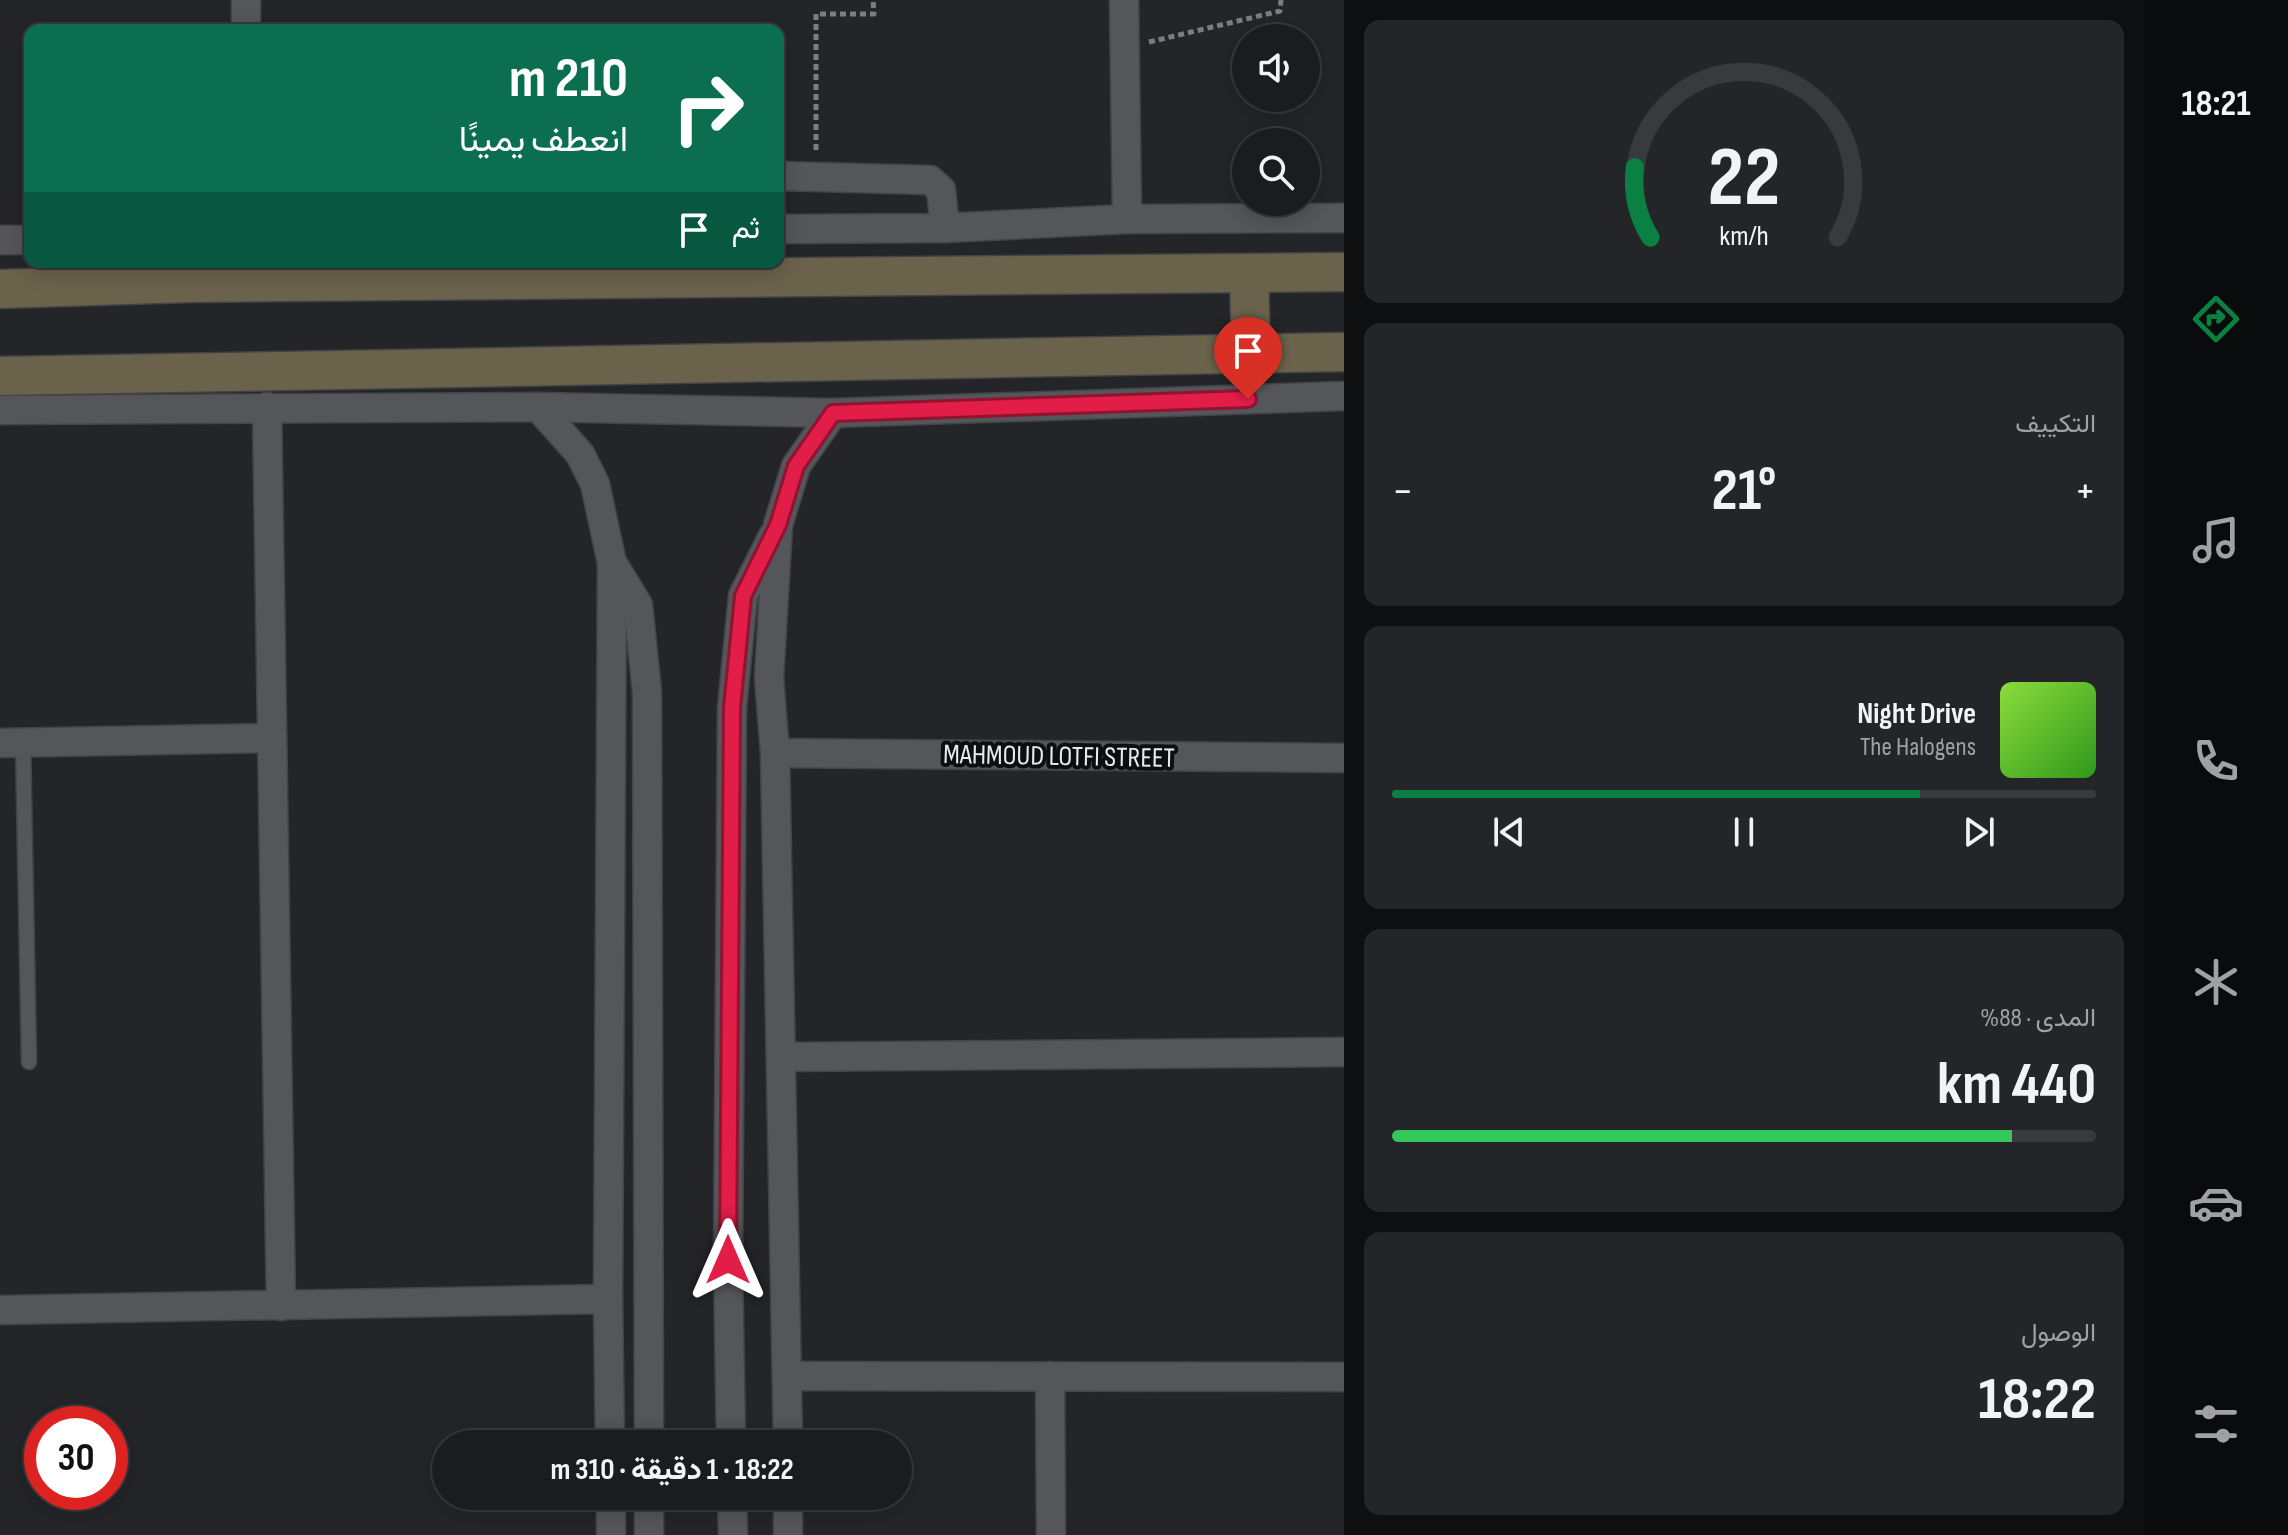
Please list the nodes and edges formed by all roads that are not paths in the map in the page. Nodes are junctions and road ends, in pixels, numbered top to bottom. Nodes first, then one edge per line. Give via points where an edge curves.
1 (246, 0) edge
2 (1124, 0) edge
3 (246, 24) edge
4 (784, 176) edge
5 (1344, 218) edge
6 (1127, 219) junction
7 (945, 228) junction
8 (784, 229) edge
9 (0, 240) edge
10 (24, 240) edge
11 (1344, 272) edge
12 (1249, 273) junction
13 (0, 289) edge
14 (1344, 352) edge
15 (1251, 354) junction
16 (0, 376) edge
17 (1344, 396) edge
18 (267, 407) junction
19 (538, 407) junction
20 (0, 410) edge
21 (833, 413) junction
22 (778, 525) junction
23 (612, 563) junction
24 (272, 738) junction
25 (12, 743) edge
26 (775, 753) junction
27 (1344, 758) edge
28 (1344, 1052) edge
29 (781, 1057) junction
30 (29, 1062) dead end
31 (608, 1299) junction
32 (281, 1306) junction
33 (0, 1310) edge
34 (787, 1376) junction
35 (1050, 1376) junction
36 (1344, 1377) edge
37 (610, 1430) edge
38 (649, 1430) edge
39 (731, 1430) edge
40 (788, 1430) edge
41 (611, 1510) edge
42 (649, 1510) edge
43 (732, 1510) edge
44 (788, 1510) edge
45 (611, 1535) edge
46 (649, 1535) edge
47 (733, 1535) edge
48 (788, 1535) edge
49 (1051, 1535) edge

1 - 3 street
2 - 6 street
4 - 7 street via 930,180 941,190
5 - 6 street
6 - 7 street
7 - 8 street
9 - 10 street
11 - 12 street
12 - 13 street
12 - 15 street
14 - 15 street
15 - 16 street
17 - 21 street
18 - 19 street
18 - 20 street
18 - 24 street
19 - 21 street
19 - 23 street via 580,454 595,484
21 - 22 street via 796,466
22 - 26 street via 769,678
22 - 39 street via 743,596 732,708
23 - 31 street
23 - 38 street via 638,605 647,692
24 - 25 street
24 - 32 street
25 - 30 lane
26 - 27 street, MAHMOUD LOTFI STREET
26 - 29 street
28 - 29 street
29 - 34 street
31 - 32 street
31 - 37 street
32 - 33 street
34 - 35 street
34 - 40 street
35 - 36 street
35 - 49 street
41 - 45 street
42 - 46 street
43 - 47 street
44 - 48 street

